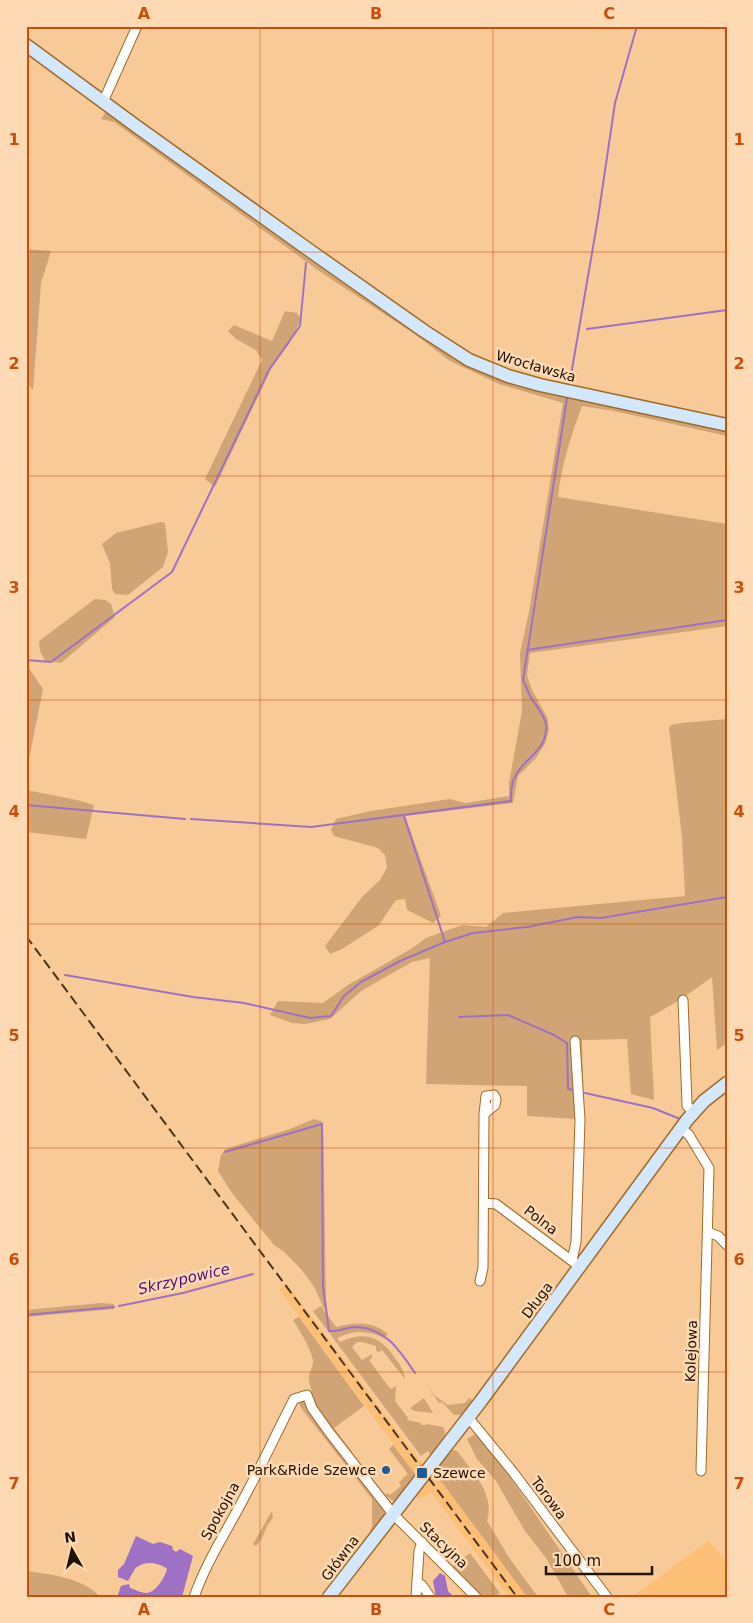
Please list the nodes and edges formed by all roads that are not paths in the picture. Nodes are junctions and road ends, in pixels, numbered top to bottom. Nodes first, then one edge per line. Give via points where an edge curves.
1 (137, 26) edge
2 (26, 45) edge
3 (103, 102) junction
4 (727, 425) edge
5 (683, 1000) dead end
6 (575, 1041) dead end
7 (727, 1083) edge
8 (694, 1112) junction
9 (484, 1114) dead end
10 (681, 1128) junction
11 (484, 1203) junction
12 (708, 1232) junction
13 (727, 1245) edge
14 (576, 1264) junction
15 (480, 1282) dead end
16 (307, 1395) joint
17 (468, 1417) junction
18 (701, 1471) dead end
19 (393, 1514) junction
20 (375, 1537) joint
21 (422, 1542) junction
22 (417, 1582) junction
23 (194, 1597) edge
24 (329, 1597) edge
25 (416, 1597) edge
26 (430, 1597) edge
27 (476, 1597) edge
28 (606, 1597) edge

1 - 3 street
2 - 3 main road, Wrocławska
3 - 4 main road, Wrocławska via 424,331 479,365 540,385
5 - 8 street via 687,1106
6 - 14 street via 580,1120
7 - 8 main road, Długa
8 - 10 main road, Długa
9 - 11 street
10 - 12 street, Kolejowa via 689,1135 709,1168
10 - 14 main road, Długa
11 - 14 street, Polna via 496,1204
11 - 15 street
12 - 13 street
12 - 18 street, Kolejowa
14 - 17 main road, Długa
16 - 19 street, Stacyjna via 329,1432
16 - 23 street, Spokojna via 294,1399 218,1542
17 - 19 main road, Długa
17 - 28 street, Torowa
19 - 20 main road, Długa
19 - 21 street, Stacyjna
20 - 24 main road, Główna
21 - 22 street
21 - 27 street, Stacyjna
22 - 25 street
22 - 26 street

